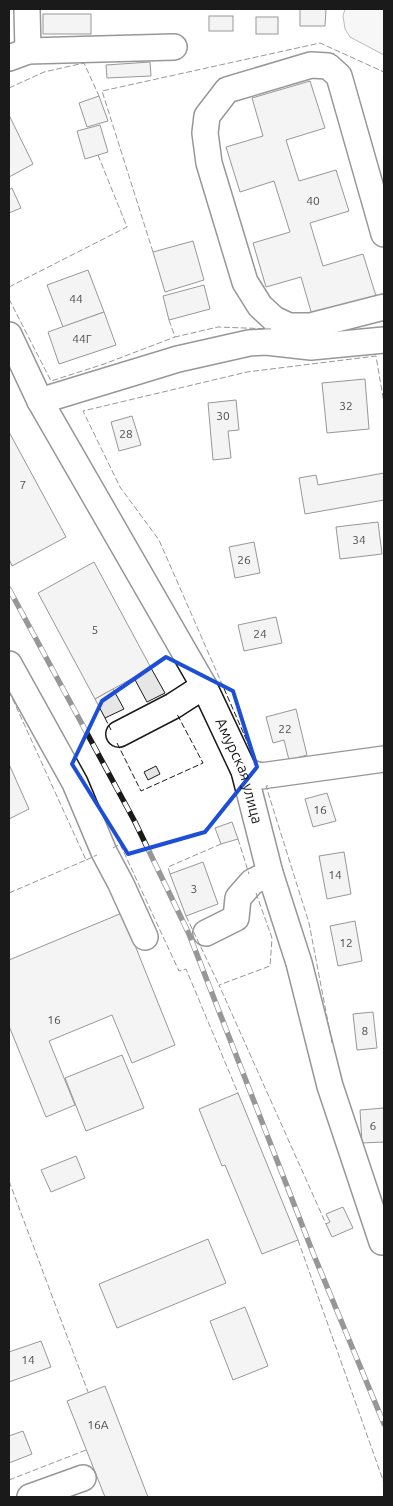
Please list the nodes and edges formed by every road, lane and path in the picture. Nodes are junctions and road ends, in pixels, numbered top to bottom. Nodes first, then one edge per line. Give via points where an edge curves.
1 (27, 9) edge
2 (174, 47) dead end
3 (18, 54) edge
4 (384, 234) edge
5 (384, 307) edge
6 (9, 335) edge
7 (384, 340) edge
8 (16, 372) edge
9 (40, 401) junction
10 (9, 664) edge
11 (204, 686) junction
12 (119, 734) dead end
13 (384, 759) edge
14 (244, 771) junction
15 (270, 873) junction
16 (206, 933) dead end
17 (145, 938) dead end
18 (382, 1242) dead end
19 (83, 1478) dead end
20 (30, 1497) edge

1 - 3 lane
2 - 3 lane
4 - 5 lane via 339,76 328,66 311,65 227,90 214,105 207,116 205,133 209,162 245,282 260,306 274,319 289,326 310,326
6 - 8 lane, Амурская улица
7 - 9 lane via 311,347 249,343 178,359
8 - 9 lane, Амурская улица
9 - 11 lane, Амурская улица
10 - 17 lane via 75,783
11 - 12 lane
11 - 14 lane, Амурская улица
13 - 14 lane via 261,776
14 - 15 lane, Амурская улица
15 - 16 lane via 252,882 238,898 236,918
15 - 18 lane, Амурская улица via 299,963 330,1086
19 - 20 lane

